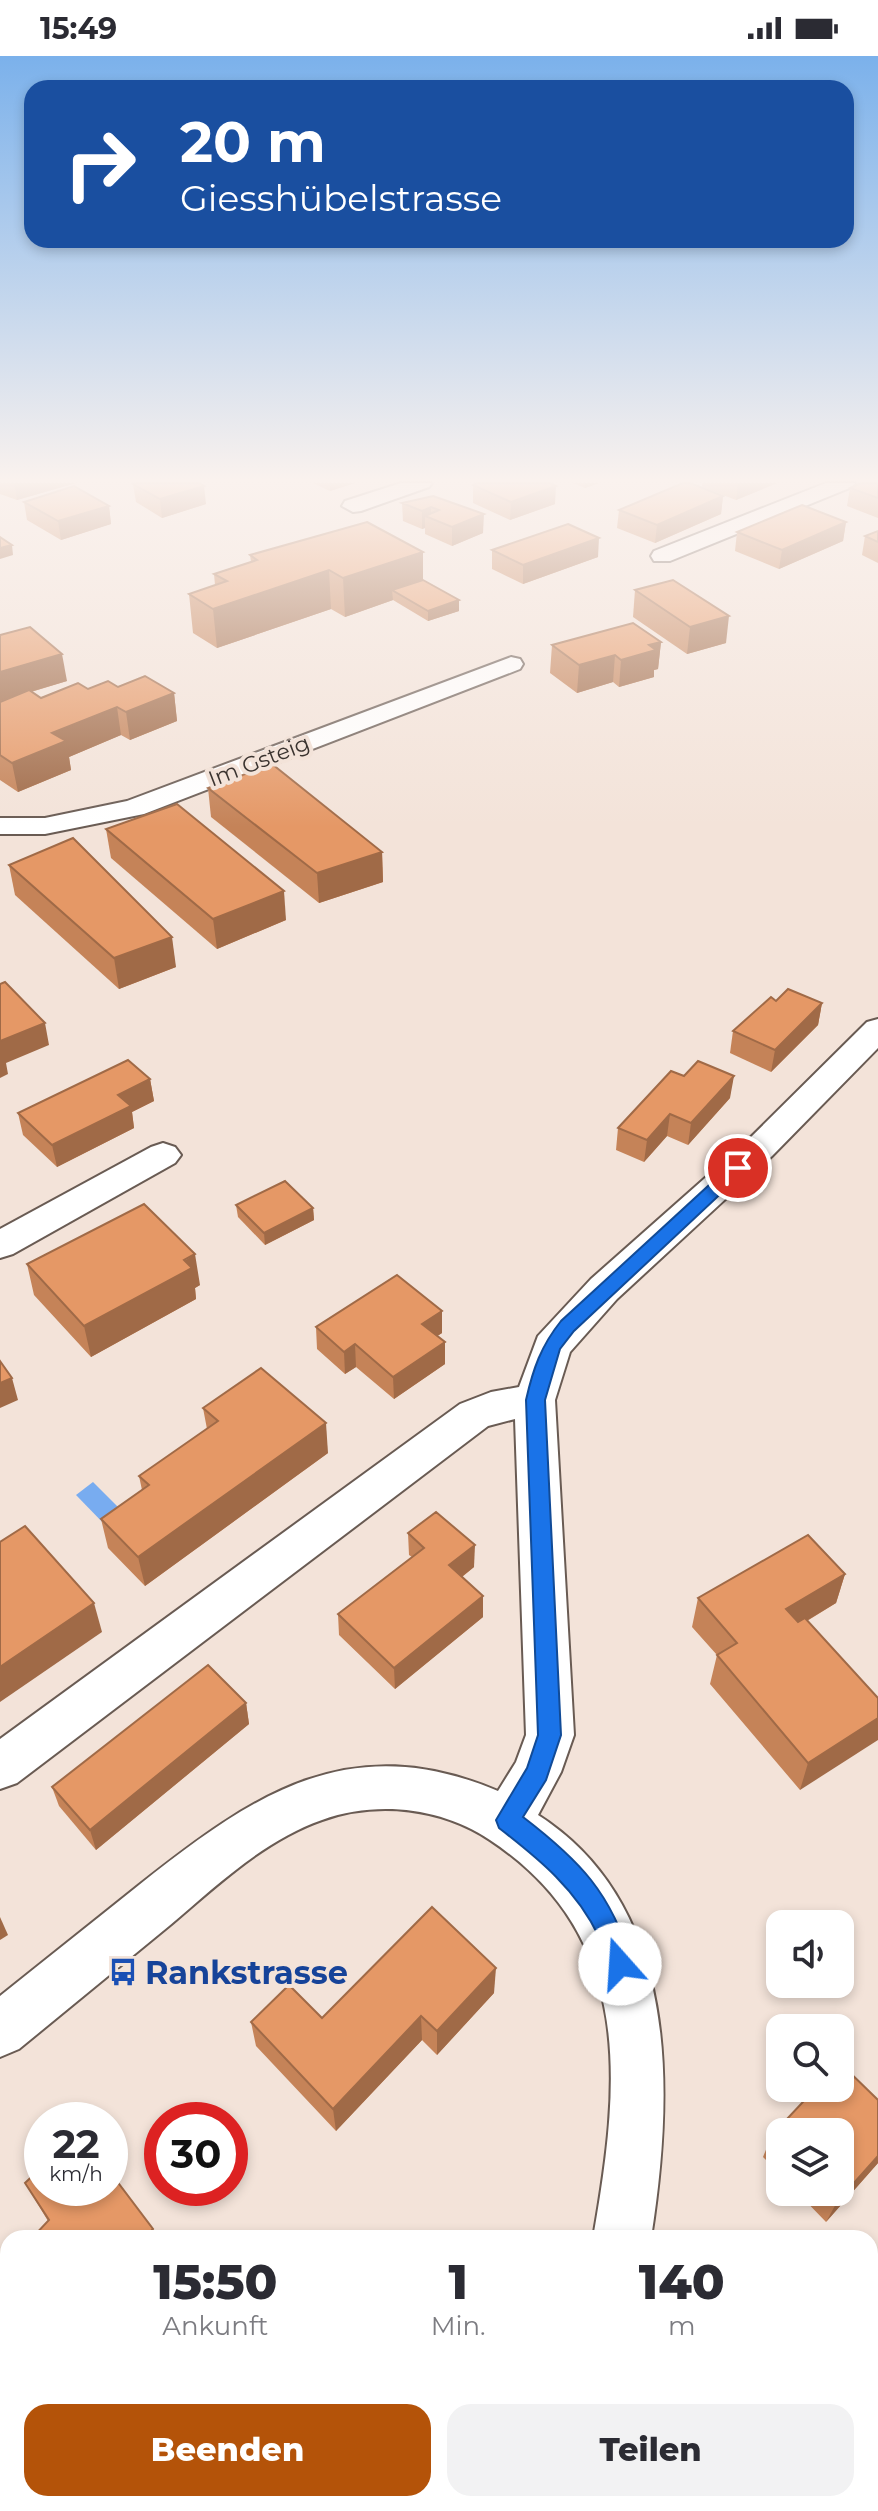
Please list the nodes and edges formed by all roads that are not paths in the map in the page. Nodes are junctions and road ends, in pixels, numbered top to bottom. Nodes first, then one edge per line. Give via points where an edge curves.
1 (511, 664) dead end
2 (0, 826) edge
3 (878, 1029) edge
4 (163, 1155) dead end
5 (0, 1245) edge
6 (535, 1400) junction
7 (0, 1767) edge
8 (508, 1820) junction
9 (0, 2030) edge
10 (624, 2230) edge

1 - 2 street, Im Gsteig via 134,808 45,826
3 - 6 street via 760,1148 568,1326 552,1346
4 - 5 street
6 - 7 street via 474,1415
6 - 8 street via 550,1726 537,1772
8 - 9 street via 430,1789 365,1790 317,1799 225,1847
8 - 10 street via 560,1860 592,1900 611,1935 628,1993 638,2047 640,2118

